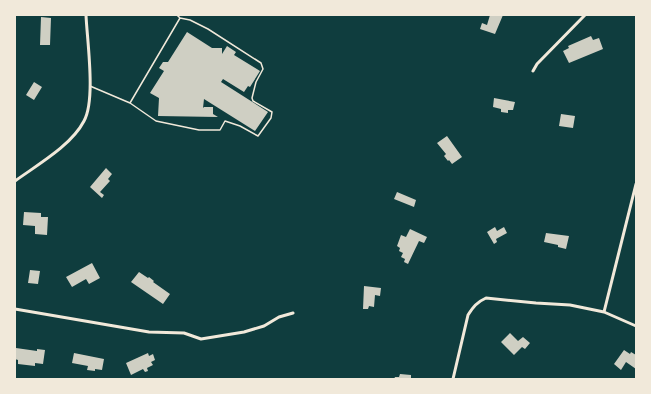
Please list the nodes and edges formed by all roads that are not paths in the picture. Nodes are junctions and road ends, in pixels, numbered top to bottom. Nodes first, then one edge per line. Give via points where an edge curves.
1 (86, 15) edge
2 (177, 15) edge
3 (585, 15) edge
4 (180, 18) junction
5 (533, 72) dead end
6 (90, 86) junction
7 (130, 103) junction
8 (15, 181) edge
9 (636, 184) edge
10 (15, 309) edge
11 (604, 312) junction
12 (293, 313) dead end
13 (636, 326) edge
14 (453, 379) edge

1 - 6 street
2 - 4 lane
3 - 5 street via 537,64
4 - 7 lane
4 - 7 lane via 208,29 261,63 263,69 252,98 272,112 271,118 258,136 225,121 220,130 206,131 156,121
6 - 7 lane
6 - 8 street via 88,114 81,127 56,151
9 - 11 street
10 - 12 street via 149,332 184,333 201,339 244,332 264,326 279,316
11 - 13 street
11 - 14 street via 570,305 486,298 474,306 468,315

